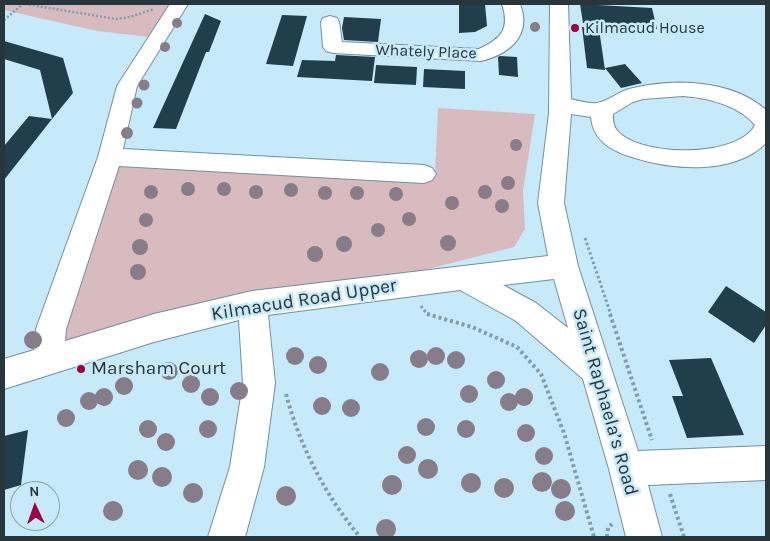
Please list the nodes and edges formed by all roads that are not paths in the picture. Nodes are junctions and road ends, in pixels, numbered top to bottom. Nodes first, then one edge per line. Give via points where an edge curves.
1 (179, 4) edge
2 (511, 4) edge
3 (559, 4) edge
4 (330, 22) dead end
5 (560, 104) junction
6 (602, 110) junction
7 (765, 121) edge
8 (110, 157) junction
9 (424, 174) dead end
10 (564, 266) junction
11 (463, 278) junction
12 (252, 304) junction
13 (48, 360) junction
14 (596, 370) junction
15 (4, 374) edge
16 (766, 463) edge
17 (626, 469) junction
18 (227, 537) edge
19 (644, 537) edge

1 - 8 street via 127,86
2 - 4 street, Whately Place via 515,23 511,34 493,51 481,55 333,47
3 - 5 street
5 - 6 street
5 - 10 street via 551,203
6 - 7 street via 627,97 659,90 697,89 750,108
6 - 7 street via 601,124 611,138 624,146 679,160 726,155 749,146 765,131
8 - 9 street
8 - 13 street via 51,328
10 - 11 street, Kilmacud Road Upper
10 - 14 street, Saint Raphaela’s Road
11 - 12 street, Kilmacud Road Upper
11 - 14 street via 526,312
12 - 13 street, Kilmacud Road Upper via 154,328
12 - 18 street via 259,383 247,467
13 - 15 street, Kilmacud Road Upper
14 - 17 street, Saint Raphaela’s Road
16 - 17 street
17 - 19 street, Saint Raphaela’s Road

